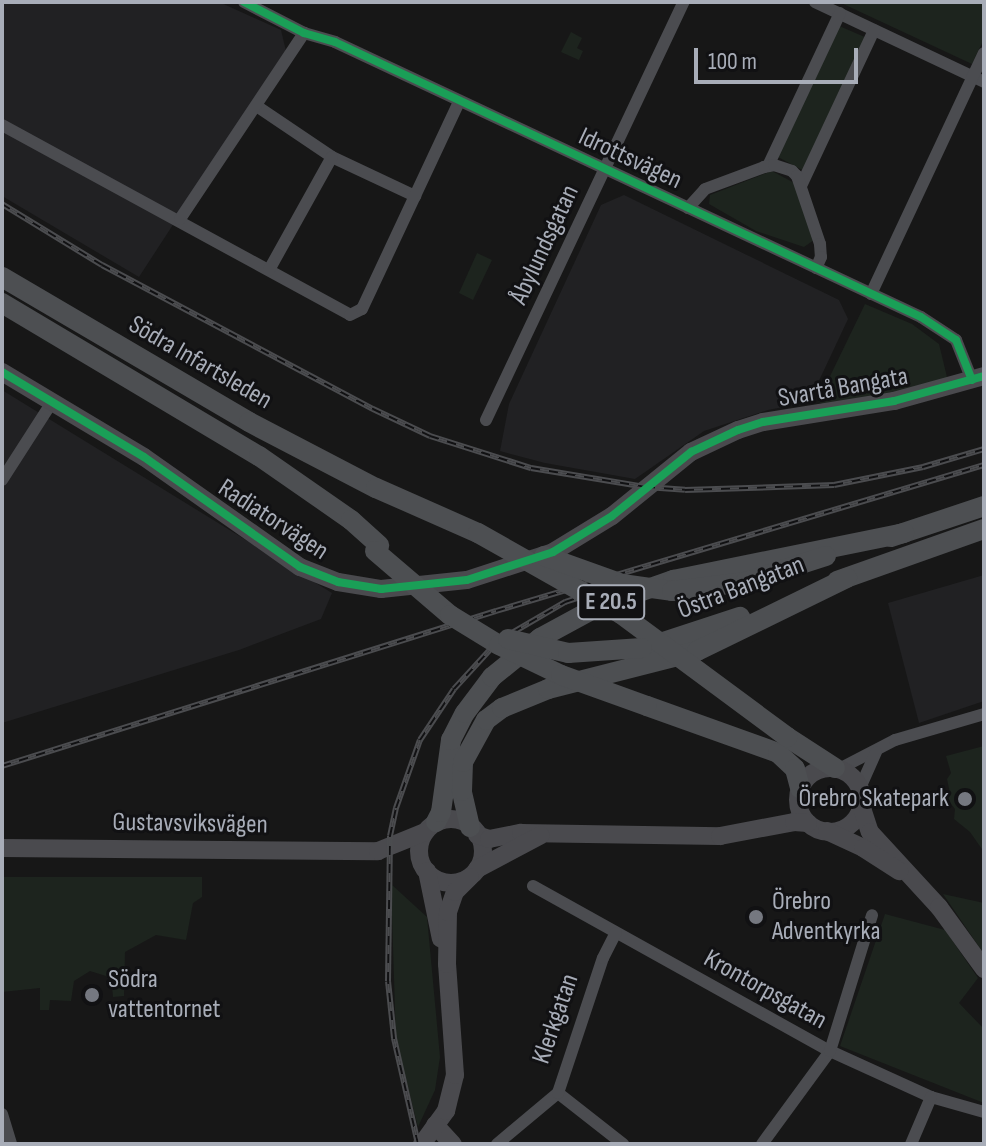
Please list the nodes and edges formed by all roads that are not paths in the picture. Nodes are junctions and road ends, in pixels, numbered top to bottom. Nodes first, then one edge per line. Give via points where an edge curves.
1 (244, 2) edge
2 (684, 2) edge
3 (815, 2) edge
4 (835, 11) junction
5 (874, 30) junction
6 (304, 33) junction
7 (984, 53) edge
8 (978, 79) edge
9 (459, 102) junction
10 (258, 107) junction
11 (2, 125) edge
12 (332, 157) junction
13 (768, 166) junction
14 (605, 168) junction
15 (801, 186) junction
16 (415, 196) junction
17 (688, 208) junction
18 (180, 219) junction
19 (816, 268) junction
20 (269, 270) junction
21 (2, 277) edge
22 (871, 294) junction
23 (2, 303) edge
24 (2, 372) edge
25 (978, 378) edge
26 (52, 402) junction
27 (486, 420) dead end
28 (2, 480) edge
29 (984, 506) edge
30 (984, 529) edge
31 (478, 533) junction
32 (904, 533) junction
33 (377, 548) junction
34 (553, 552) joint
35 (847, 578) junction
36 (984, 714) edge
37 (876, 752) junction
38 (837, 768) junction
39 (860, 797) junction
40 (798, 807) junction
41 (430, 827) junction
42 (474, 831) junction
43 (827, 831) junction
44 (541, 835) junction
45 (2, 848) edge
46 (378, 851) junction
47 (425, 869) junction
48 (473, 873) junction
49 (533, 886) dead end
50 (924, 889) junction
51 (872, 915) dead end
52 (616, 933) junction
53 (447, 964) junction
54 (984, 969) edge
55 (830, 1051) junction
56 (558, 1093) junction
57 (931, 1097) junction
58 (984, 1112) edge
59 (2, 1114) edge
60 (435, 1125) junction
61 (11, 1144) edge
62 (422, 1144) edge
63 (453, 1144) edge
64 (497, 1144) edge
65 (623, 1144) edge
66 (762, 1144) edge
67 (911, 1144) edge

1 - 6 street, Idrottsvägen
2 - 14 street, Åbylundsgatan
3 - 4 street
4 - 5 street
4 - 13 street
5 - 8 street
5 - 15 street
6 - 9 street, Idrottsvägen via 335,42
6 - 10 street
7 - 8 street
8 - 22 street
9 - 14 street, Idrottsvägen
9 - 16 street
10 - 12 street
10 - 18 street
11 - 18 street
12 - 16 street
12 - 20 street
13 - 15 street via 792,171
13 - 17 street via 705,189
14 - 17 street, Idrottsvägen
14 - 27 street, Åbylundsgatan
15 - 19 street via 820,244
16 - 20 street via 357,314 343,313
17 - 19 street, Idrottsvägen
18 - 20 street
19 - 22 street, Idrottsvägen
21 - 31 main road, Södra Infartsleden via 249,422
22 - 25 street, Idrottsvägen via 947,332
23 - 33 main road, Södra Infartsleden via 239,444 321,500
24 - 26 street, Radiatorvägen
25 - 34 street, Svartå Bangata via 894,401 738,430 691,452 612,516
26 - 28 street
26 - 34 street, Radiatorvägen via 144,457 288,559 338,582 381,589 433,586 500,572
29 - 32 main road, Östra Bangatan / E 20.5
30 - 35 main road, Östra Bangatan / E 20.5
31 - 32 main road, Östra Bangatan / E 20.5, bridge via 594,575 660,590 726,586
31 - 38 main road, bridge via 621,614
32 - 41 main road, E 20.5 via 673,580 597,607 540,638 492,677 465,713 451,740 441,812
33 - 35 main road, Östra Bangatan / E 20.5, bridge via 452,607 517,642 580,653 642,648 705,631
33 - 40 main road, bridge via 450,615 499,645 561,675 778,753 795,769
35 - 42 main road, E 20.5 via 697,651 548,689 502,708 486,720 463,762 462,791
36 - 37 street via 895,740
37 - 38 street
37 - 39 street
38 - 39 street via 851,776
38 - 40 street via 816,771
39 - 43 street via 851,824
39 - 50 street via 868,829
40 - 43 street
40 - 44 street via 763,824 710,834
41 - 42 street via 454,819
41 - 46 street, Gustavsviksvägen
41 - 47 street via 419,851
42 - 44 street via 489,839
42 - 48 street via 483,849
43 - 50 street
44 - 48 street
45 - 46 street, Gustavsviksvägen
46 - 47 street, Gustavsviksvägen
47 - 48 street via 447,883
47 - 53 street
48 - 53 street via 450,901
49 - 52 street, Krontorpsgatan
50 - 54 street
51 - 55 street
52 - 55 street, Krontorpsgatan
52 - 56 street, Klerkgatan
53 - 60 street via 455,1075 446,1111
55 - 57 street, Krontorpsgatan
55 - 66 street
56 - 64 street, Klerkgatan
56 - 65 street
57 - 58 street, Krontorpsgatan
57 - 67 street
59 - 61 street
60 - 62 street
60 - 63 street

